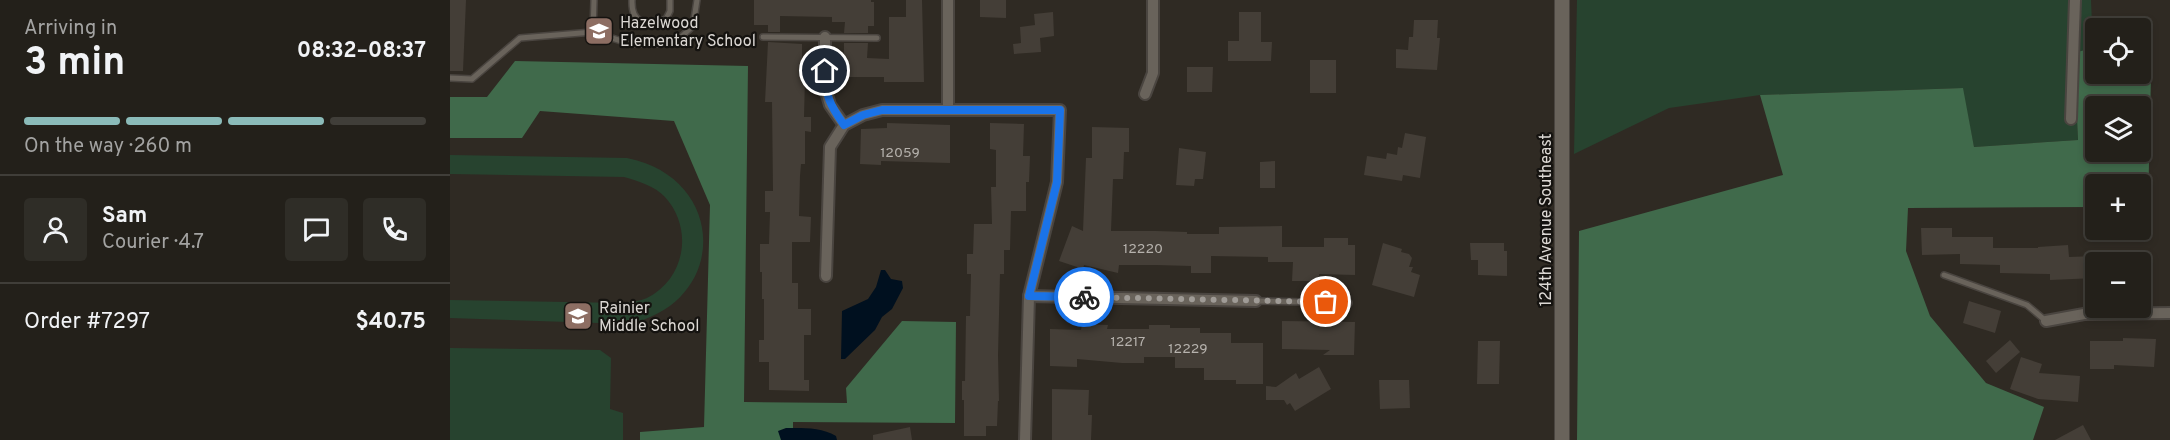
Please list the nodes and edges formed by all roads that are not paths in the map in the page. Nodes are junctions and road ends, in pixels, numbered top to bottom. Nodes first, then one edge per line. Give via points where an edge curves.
1 (594, 0) edge
2 (632, 0) edge
3 (670, 0) edge
4 (697, 0) edge
5 (948, 0) edge
6 (1153, 0) edge
7 (1562, 0) edge
8 (2075, 0) edge
9 (593, 32) junction
10 (763, 37) dead end
11 (825, 38) junction
12 (877, 38) dead end
13 (450, 78) edge
14 (1145, 94) dead end
15 (948, 109) junction
16 (2071, 119) dead end
17 (844, 125) junction
18 (1944, 275) dead end
19 (826, 276) dead end
20 (1029, 296) junction
21 (1256, 301) joint
22 (1349, 303) dead end
23 (2170, 313) edge
24 (2046, 321) joint
25 (1025, 440) edge
26 (1562, 440) edge

1 - 9 lane
2 - 3 lane via 635,17 655,23 666,19
4 - 9 lane via 693,26 680,38 661,44 631,44
5 - 15 street
6 - 14 street via 1153,74
7 - 26 street, 124th Avenue Southeast
8 - 16 street
9 - 13 lane via 520,38 472,79
10 - 11 lane
11 - 12 lane
11 - 17 street via 825,88 830,105
15 - 17 street via 882,110
15 - 20 street via 1060,110 1057,182
17 - 19 street via 830,147
18 - 24 lane via 2027,305
20 - 21 street
20 - 25 street
21 - 22 lane
23 - 24 street via 2084,315

